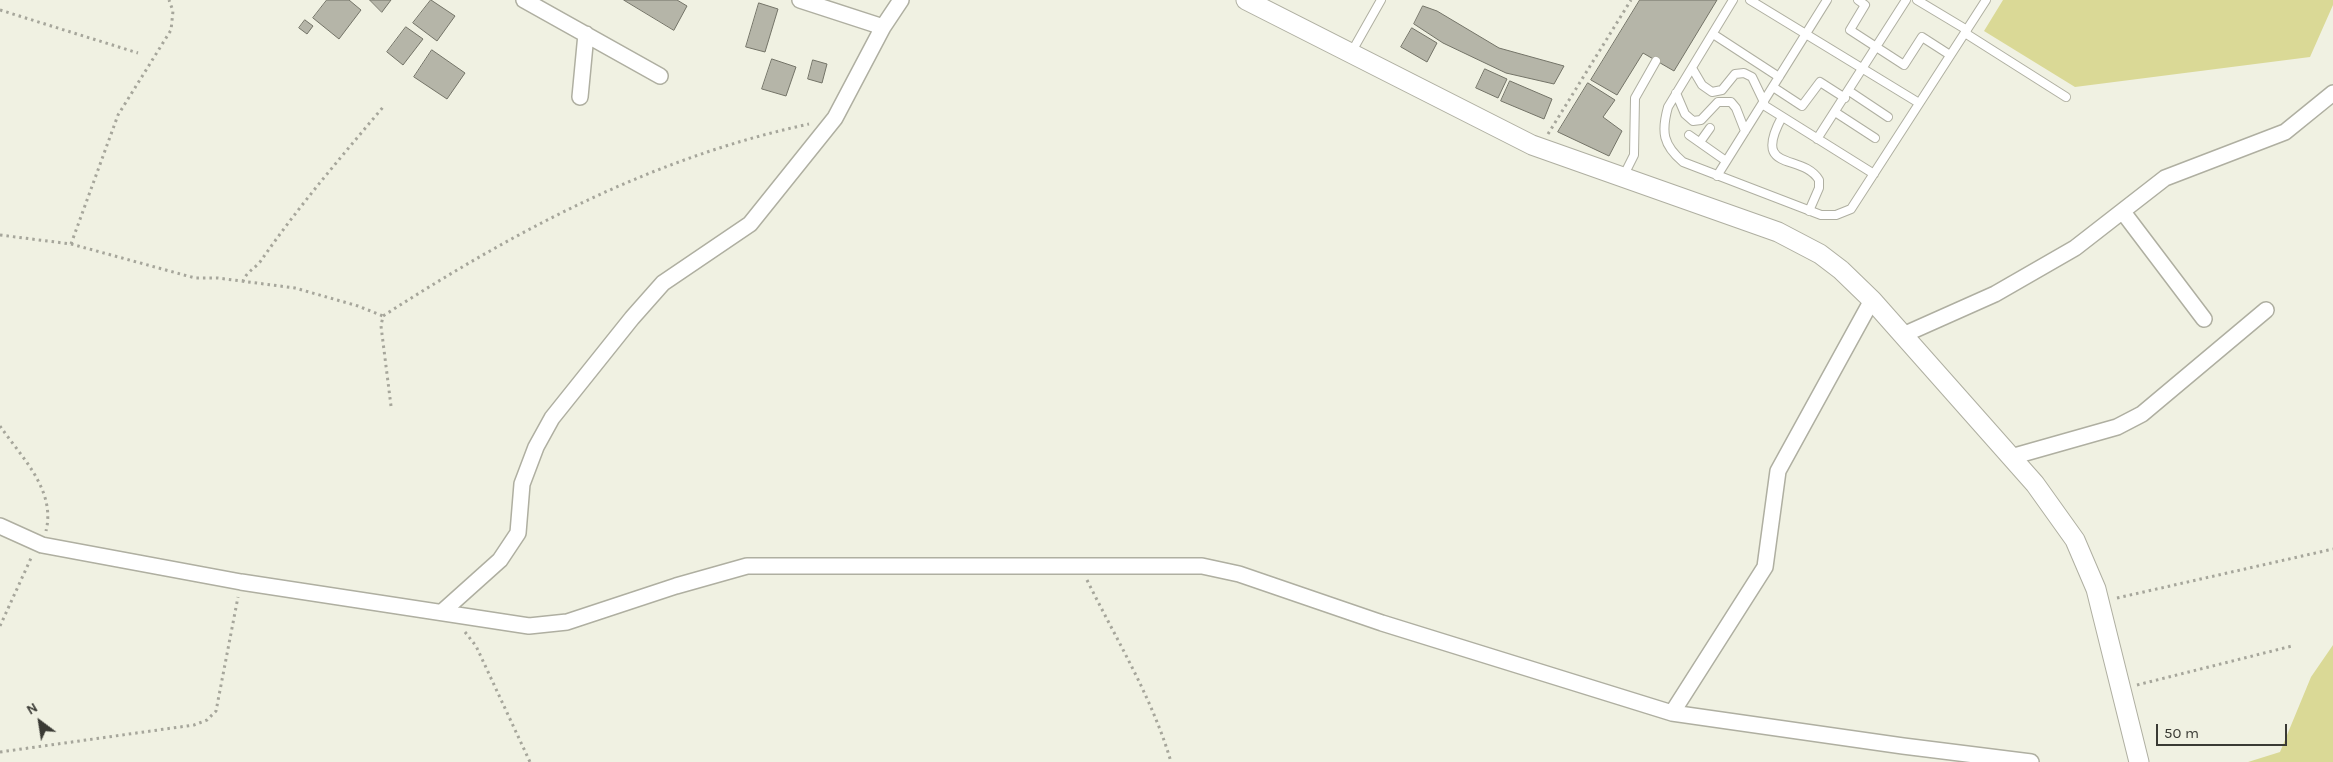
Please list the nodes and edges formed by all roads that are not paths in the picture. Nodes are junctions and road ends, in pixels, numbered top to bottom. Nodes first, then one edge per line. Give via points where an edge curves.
1 (524, 0) edge
2 (800, 0) edge
3 (901, 0) edge
4 (1246, 0) edge
5 (1381, 0) edge
6 (1733, 0) edge
7 (1750, 0) edge
8 (1827, 0) edge
9 (1858, 0) edge
10 (1906, 0) edge
11 (1917, 0) edge
12 (1986, 0) edge
13 (883, 27) junction
14 (1966, 32) junction
15 (586, 34) junction
16 (1713, 34) junction
17 (1805, 34) junction
18 (1877, 47) junction
19 (1351, 54) junction
20 (1950, 55) junction
21 (1656, 61) dead end
22 (1692, 68) junction
23 (1863, 69) junction
24 (660, 76) dead end
25 (1779, 77) junction
26 (1773, 86) junction
27 (1676, 93) junction
28 (2333, 93) edge
29 (1847, 94) junction
30 (580, 97) dead end
31 (2066, 97) dead end
32 (1763, 103) junction
33 (1919, 103) junction
34 (1835, 112) junction
35 (1782, 117) junction
36 (1888, 117) dead end
37 (1710, 128) dead end
38 (1745, 131) junction
39 (1689, 135) dead end
40 (1876, 138) dead end
41 (1817, 139) junction
42 (1700, 142) junction
43 (1726, 161) junction
44 (1874, 174) junction
45 (1717, 176) junction
46 (1623, 177) junction
47 (1809, 211) junction
48 (2123, 212) junction
49 (1872, 300) junction
50 (2266, 310) dead end
51 (2204, 319) dead end
52 (1903, 335) junction
53 (2011, 457) junction
54 (0, 526) edge
55 (447, 614) junction
56 (1672, 713) junction
57 (2031, 762) edge
58 (2139, 762) edge

1 - 15 street
2 - 13 street
3 - 13 street
4 - 19 street
5 - 19 lane
6 - 16 lane
7 - 17 lane
8 - 17 lane
9 - 18 lane via 1865,5 1850,30
10 - 18 lane
11 - 14 lane
12 - 14 lane
13 - 55 street via 830,125 750,224 663,283 552,418 536,447 522,484 518,533 500,560
14 - 20 lane
14 - 31 lane
15 - 24 street
15 - 30 street
16 - 22 lane
16 - 25 lane
17 - 23 lane
17 - 25 lane
18 - 20 lane via 1904,65 1922,37
18 - 23 lane
19 - 46 street via 1500,130
20 - 33 lane
21 - 46 lane via 1635,98 1634,155
22 - 27 lane
22 - 32 lane via 1702,85 1712,92 1722,90 1736,74 1744,73 1752,77
23 - 29 lane
23 - 33 lane
25 - 26 lane
26 - 29 lane via 1802,106 1820,82
26 - 32 lane
27 - 38 lane via 1685,114 1693,121 1701,120 1718,102 1731,102
27 - 45 lane via 1664,123 1670,151 1683,162
28 - 48 street via 2285,132 2165,178
29 - 34 lane
29 - 36 lane
32 - 35 lane
32 - 38 lane
33 - 44 lane
34 - 40 lane
34 - 41 lane
35 - 41 lane
35 - 47 lane via 1773,134 1776,154 1781,161 1808,168 1819,180
37 - 42 lane
38 - 43 lane
39 - 42 lane
41 - 44 lane
42 - 43 lane
43 - 45 lane
44 - 47 lane via 1851,209 1836,215
45 - 47 lane
46 - 49 street via 1778,232 1820,254
48 - 51 street
48 - 52 street via 2075,248 1995,294
49 - 52 street
49 - 56 street via 1778,471 1765,567
50 - 53 street via 2142,414 2117,427
52 - 53 street
53 - 58 street via 2040,491 2074,540 2099,602
54 - 55 street via 40,545 241,582
55 - 56 street via 529,626 567,622 747,566 1202,566 1239,574 1382,623
56 - 57 street

